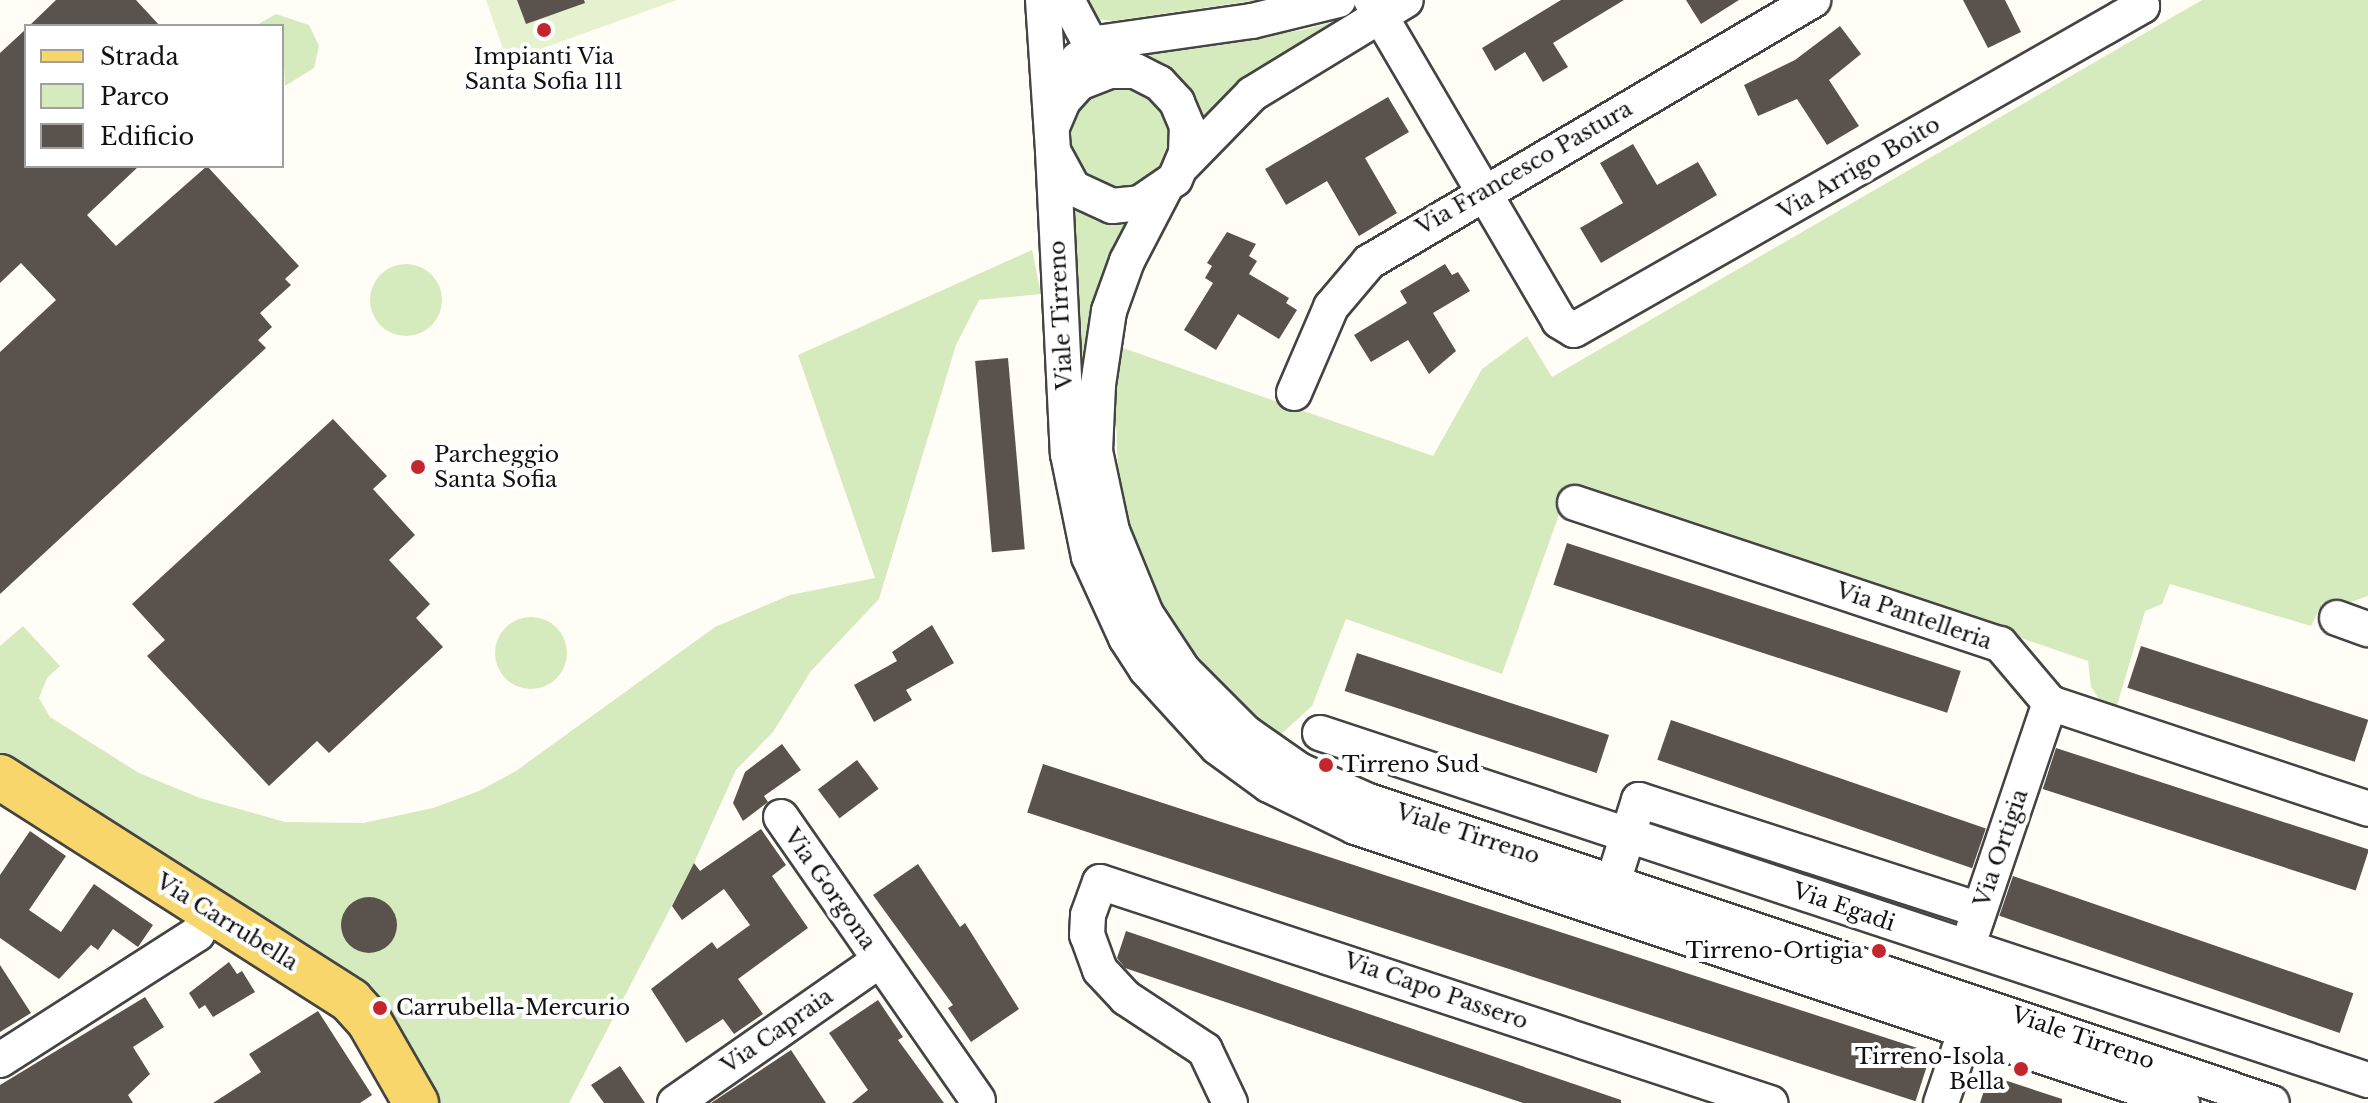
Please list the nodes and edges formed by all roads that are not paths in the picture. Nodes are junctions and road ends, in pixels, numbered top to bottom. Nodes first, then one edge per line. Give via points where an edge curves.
1 (1043, 0) edge
2 (1067, 0) edge
3 (1338, 0) edge
4 (1813, 0) edge
5 (2138, 0) edge
6 (1385, 5) edge
7 (1092, 47) junction
8 (1122, 70) junction
9 (1054, 129) junction
10 (1173, 178) junction
11 (1483, 192) junction
12 (1294, 393) dead end
13 (1575, 503) dead end
14 (1098, 536) junction
15 (2050, 703) junction
16 (1320, 733) dead end
17 (0, 777) edge
18 (2368, 809) edge
19 (781, 817) dead end
20 (1629, 833) junction
21 (1609, 897) junction
22 (1979, 910) junction
23 (210, 913) junction
24 (1966, 949) junction
25 (880, 960) junction
26 (1953, 1016) junction
27 (0, 1060) edge
28 (2368, 1080) edge
29 (978, 1100) dead end
30 (410, 1101) edge
31 (675, 1103) edge
32 (1230, 1103) edge
33 (1770, 1103) edge
34 (1941, 1103) edge
35 (2182, 1103) edge
36 (2272, 1103) edge

1 - 9 street
2 - 7 street
3 - 7 street via 1295,13
4 - 11 street, Via Francesco Pastura
5 - 11 street, Via Arrigo Boito via 2142,6 1568,330
6 - 10 street, Viale Tirreno via 1252,94
6 - 11 street
7 - 8 street
7 - 9 street, Viale Tirreno via 1068,71
8 - 9 street via 1079,83
8 - 10 street via 1148,76 1177,102 1188,139
9 - 10 street via 1064,177 1098,203 1140,203
9 - 14 street, Viale Tirreno via 1068,454
10 - 14 street, Viale Tirreno via 1127,261 1103,340 1095,451
11 - 12 street, Via Francesco Pastura via 1391,245 1347,285 1321,328
13 - 15 street, Via Pantelleria via 2000,644
14 - 21 street, Viale Tirreno via 1166,647 1224,715 1271,752 1366,800
15 - 18 street
15 - 22 street, Via Ortigia
16 - 20 street, Via Egadi
17 - 23 main road, Via Carrubella
19 - 25 street, Via Gorgona
20 - 21 street
20 - 22 street via 1639,800
20 - 24 street, Via Egadi
21 - 26 street, Viale Tirreno
22 - 24 street, Via Ortigia
23 - 27 street via 197,934
23 - 30 main road, Via Carrubella via 351,1001 369,1021
24 - 26 street, Via Ortigia
24 - 28 street, Via Egadi
25 - 29 street, Via Gorgona
25 - 31 street, Via Capraia
26 - 34 street, Via Ortigia
26 - 35 street, Viale Tirreno
26 - 36 street, Viale Tirreno
32 - 33 street, Via Capo Passero via 1205,1050 1126,998 1100,970 1087,935 1100,882

